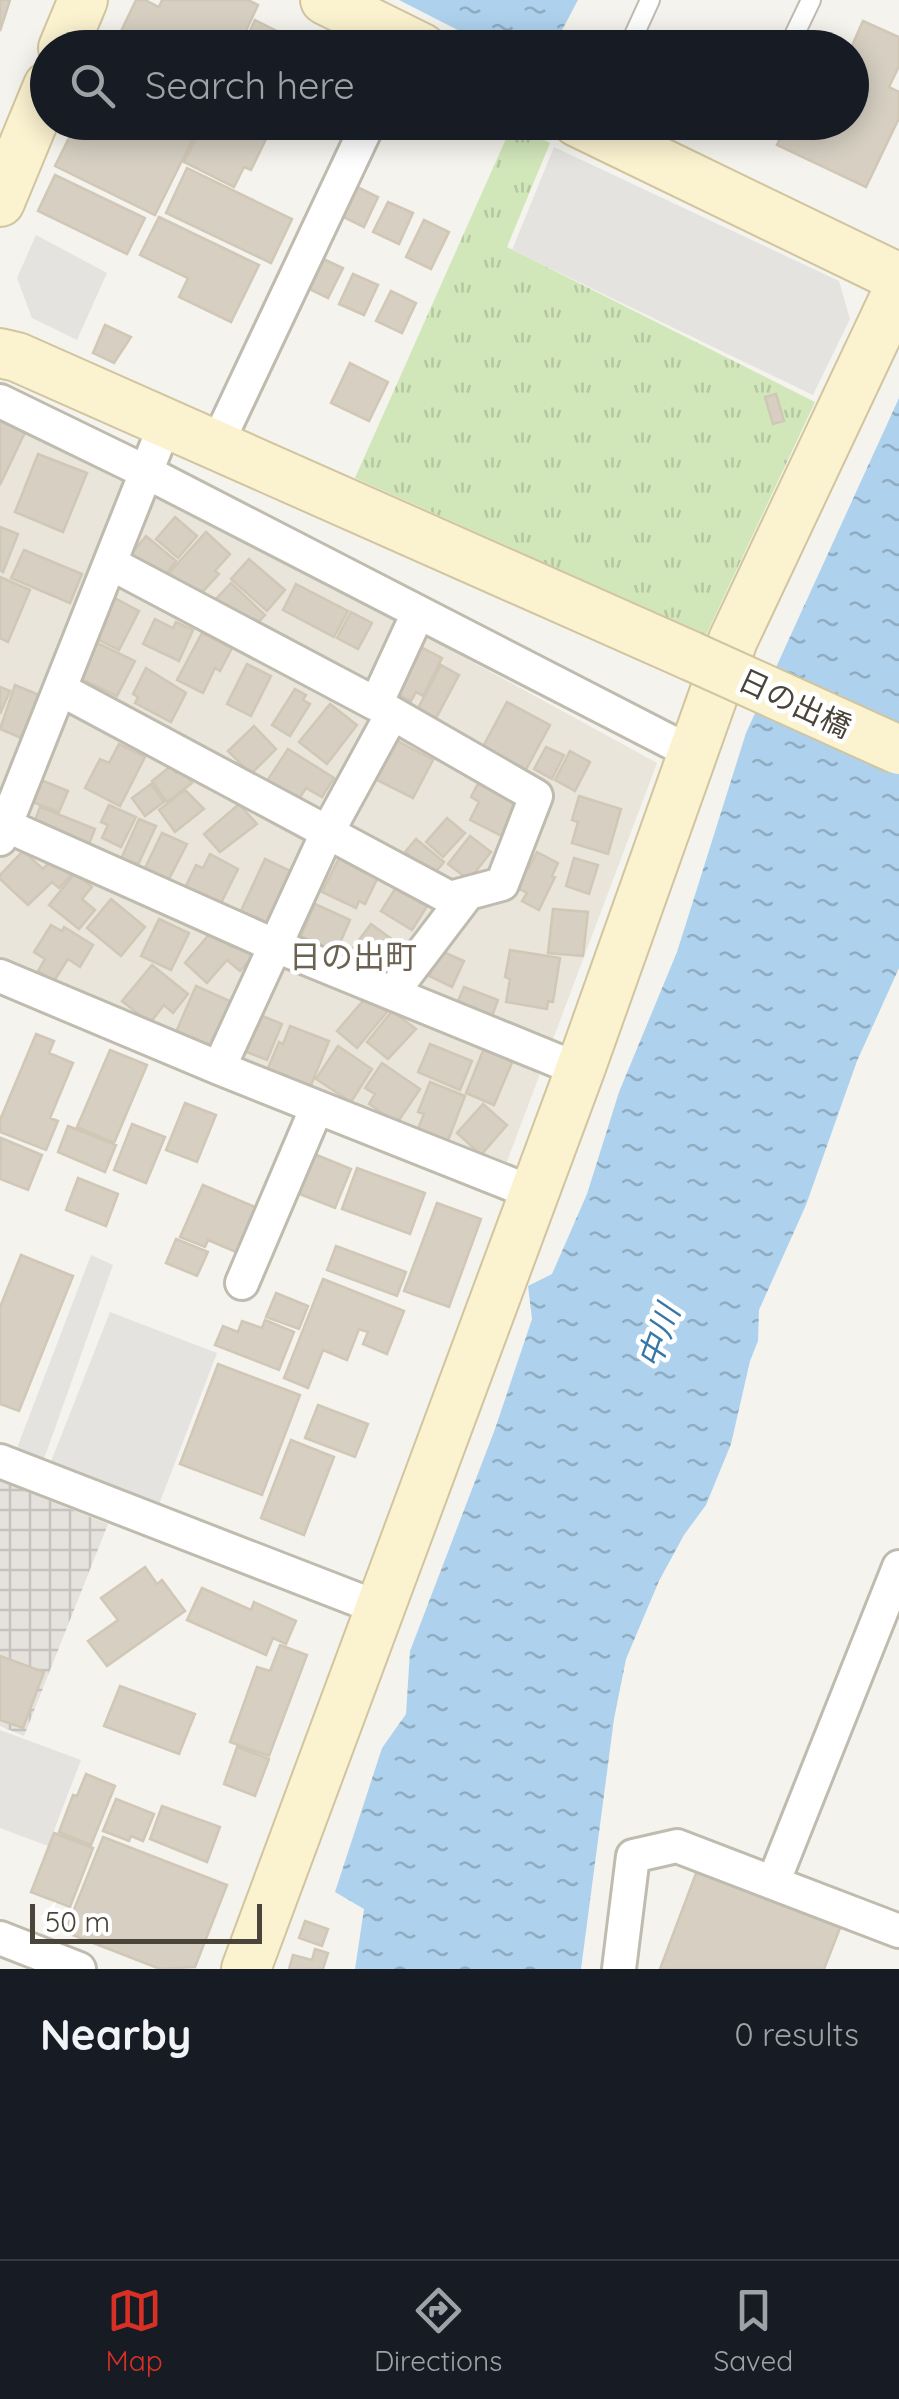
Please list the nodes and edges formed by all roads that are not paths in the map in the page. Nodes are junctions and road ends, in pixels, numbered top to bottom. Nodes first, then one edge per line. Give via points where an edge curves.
1 (83, 0) edge
2 (325, 0) edge
3 (650, 0) edge
4 (810, 0) edge
5 (70, 30) edge
6 (383, 30) edge
7 (636, 30) edge
8 (796, 30) edge
9 (30, 130) edge
10 (361, 140) edge
11 (618, 140) edge
12 (0, 202) edge
13 (899, 278) edge
14 (899, 288) edge
15 (0, 354) edge
16 (0, 401) edge
17 (166, 422) junction
18 (217, 444) junction
19 (146, 472) junction
20 (110, 563) junction
21 (418, 612) junction
22 (60, 689) junction
23 (384, 709) junction
24 (899, 750) edge
25 (692, 753) junction
26 (3, 832) edge
27 (327, 832) junction
28 (468, 893) junction
29 (276, 946) junction
30 (0, 976) edge
31 (392, 993) junction
32 (219, 1068) junction
33 (580, 1070) junction
34 (317, 1107) junction
35 (533, 1193) junction
36 (242, 1284) dead end
37 (0, 1461) edge
38 (899, 1567) edge
39 (379, 1608) junction
40 (773, 1883) junction
41 (899, 1930) edge
42 (0, 1938) edge
43 (62, 1966) edge
44 (246, 1969) edge
45 (619, 1969) edge

1 - 5 street
2 - 6 street
3 - 7 lane
4 - 8 lane
9 - 12 street
10 - 18 street
11 - 13 street
14 - 25 street via 733,640
15 - 17 street, 日の出橋
16 - 19 street
17 - 18 street, 日の出橋
17 - 19 street
18 - 24 street, 日の出橋, bridge
19 - 20 street
19 - 21 street
20 - 22 street
20 - 23 street
21 - 23 street
21 - 25 street
22 - 26 street
22 - 27 street
23 - 27 street
23 - 28 street via 536,796 502,884
25 - 33 street
26 - 29 street
27 - 28 street via 450,898
27 - 29 street
28 - 31 street
29 - 31 street
29 - 32 street
30 - 32 street
31 - 33 street
32 - 34 street
33 - 35 street
34 - 35 street
34 - 36 street
35 - 39 street
37 - 39 street
38 - 40 street
39 - 44 street
40 - 41 street
40 - 45 street via 677,1846 633,1856
42 - 43 street

